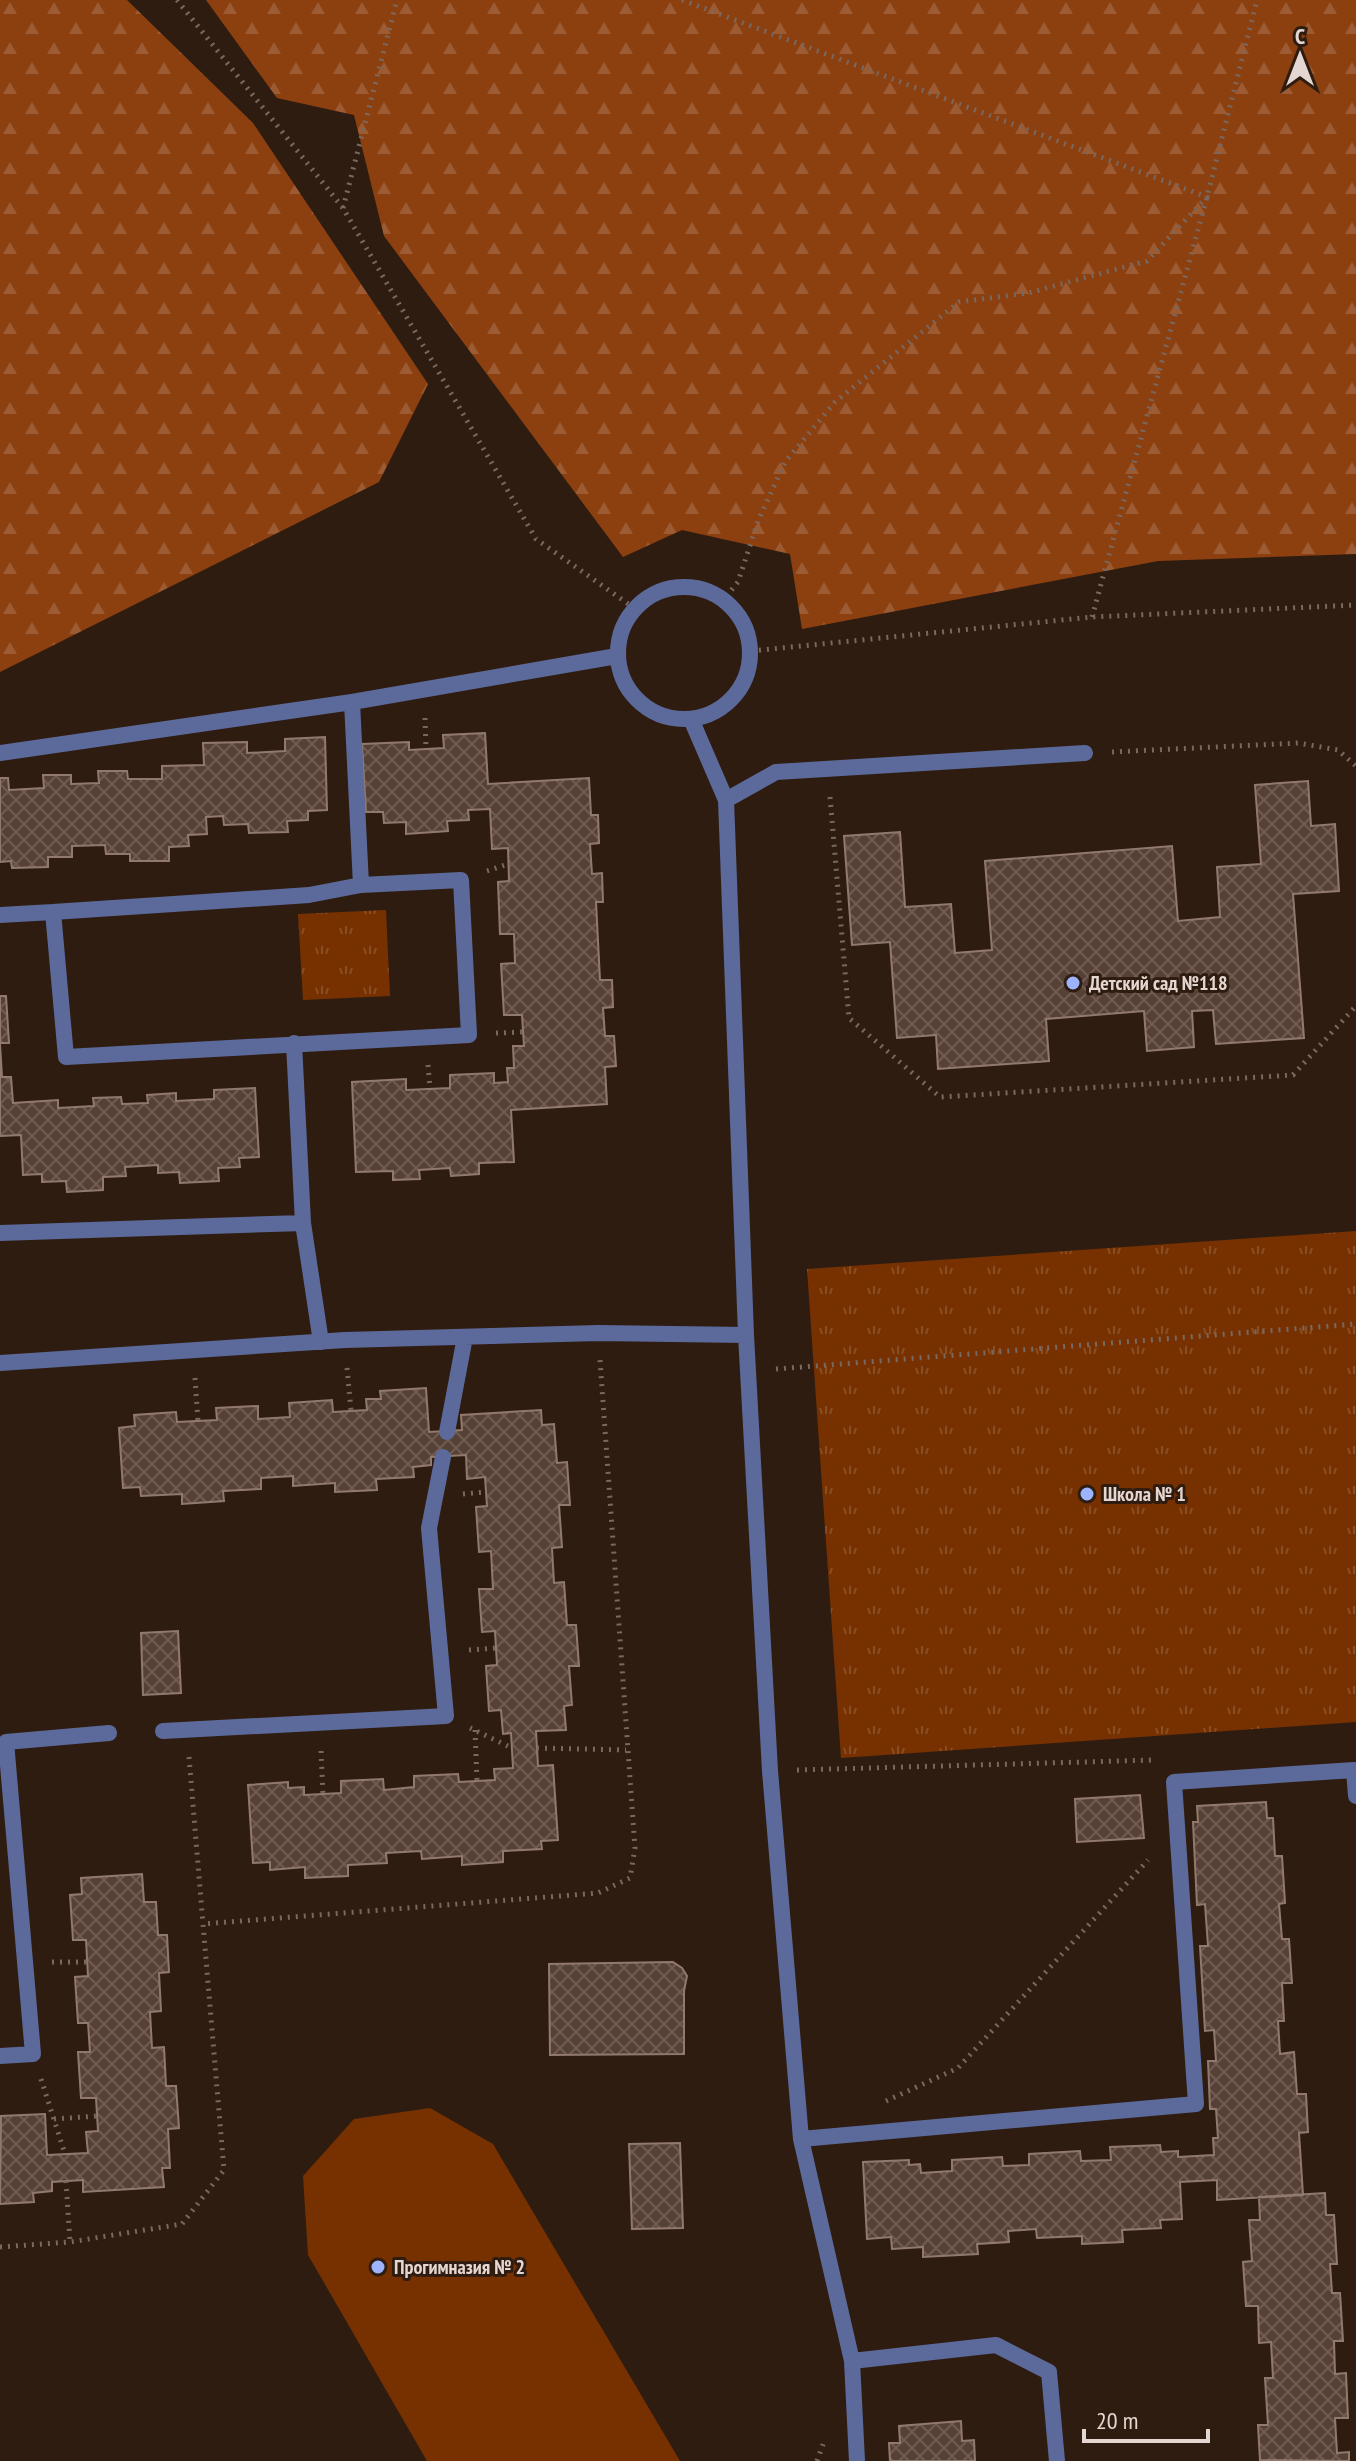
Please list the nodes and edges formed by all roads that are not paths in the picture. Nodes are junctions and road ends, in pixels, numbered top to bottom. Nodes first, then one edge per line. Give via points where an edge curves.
1 (617, 656) junction
2 (352, 702) junction
3 (691, 719) junction
4 (0, 753) edge
5 (1085, 753) road end
6 (726, 800) junction
7 (361, 885) junction
8 (53, 912) junction
9 (0, 915) edge
10 (294, 1043) junction
11 (303, 1223) junction
12 (0, 1233) edge
13 (746, 1335) junction
14 (465, 1337) junction
15 (321, 1342) junction
16 (0, 1363) edge
17 (447, 1432) dead end
18 (443, 1457) dead end
19 (163, 1731) dead end
20 (109, 1733) dead end
21 (1356, 1796) edge
22 (0, 2056) edge
23 (801, 2139) junction
24 (852, 2361) junction
25 (857, 2461) edge
26 (1057, 2461) edge

1 - 2 lane
1 - 3 lane via 632,696 669,718
1 - 3 lane via 624,622 649,595 687,586 724,599 747,632 748,671 740,689 719,709
2 - 4 lane
2 - 7 lane
3 - 6 lane
5 - 6 lane via 776,772
6 - 13 lane
7 - 8 lane via 309,895
7 - 10 lane via 461,880 469,1035
8 - 9 lane
8 - 10 lane via 66,1057
10 - 11 lane
11 - 12 lane
11 - 15 lane
13 - 14 lane
13 - 23 lane via 770,1771
14 - 15 lane
14 - 17 lane
15 - 16 lane
18 - 19 lane via 429,1528 446,1716
20 - 22 lane via 6,1742 33,2054
21 - 23 lane via 1354,1770 1174,1782 1196,2104
23 - 24 lane
24 - 25 lane
24 - 26 lane via 996,2345 1049,2372

